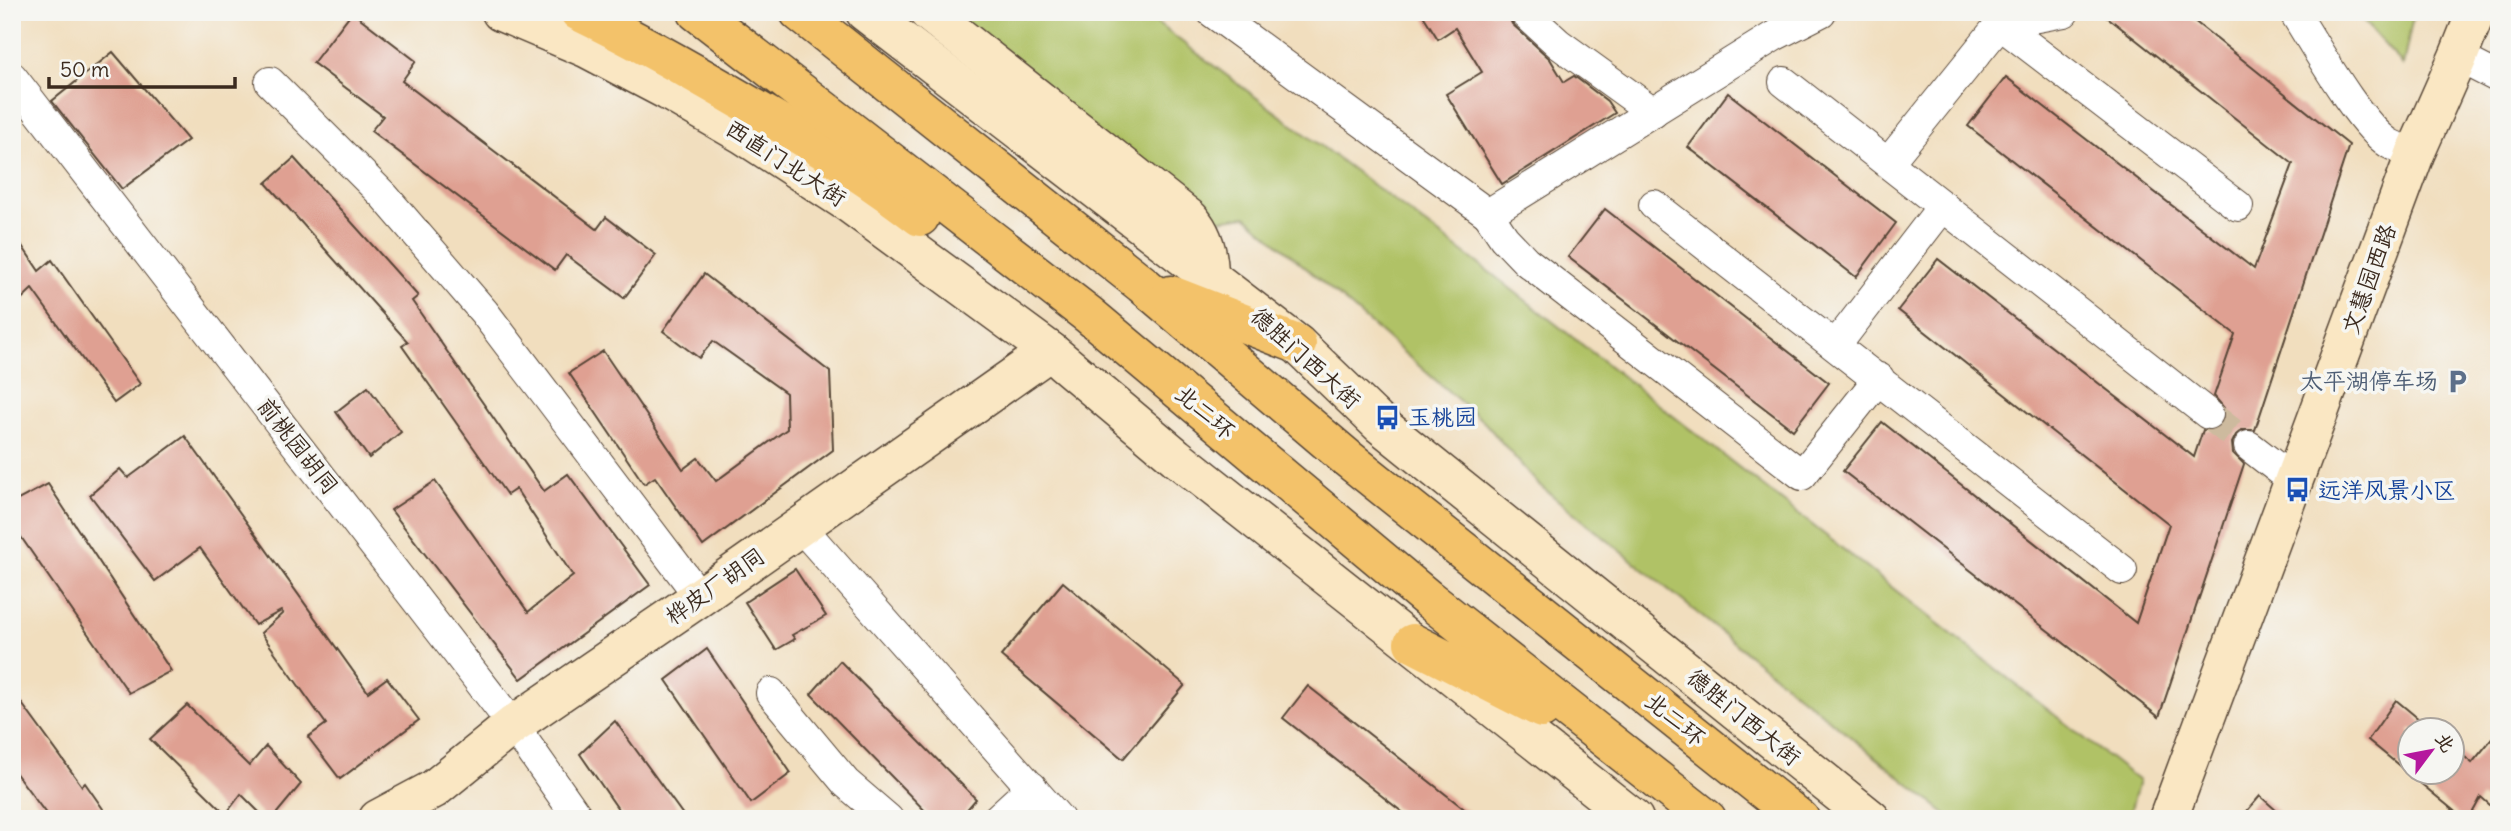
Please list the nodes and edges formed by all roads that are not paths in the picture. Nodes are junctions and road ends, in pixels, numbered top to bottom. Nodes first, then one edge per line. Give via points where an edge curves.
1 (501, 12) edge
2 (579, 12) edge
3 (697, 12) edge
4 (799, 12) edge
5 (865, 12) edge
6 (928, 12) edge
7 (1212, 12) edge
8 (1524, 12) edge
9 (1821, 12) edge
10 (2064, 12) edge
11 (2294, 12) edge
12 (2475, 15) edge
13 (2000, 24) junction
14 (2458, 57) junction
15 (12, 77) edge
16 (2499, 78) edge
17 (270, 82) dead end
18 (1784, 82) dead end
19 (1653, 112) junction
20 (2415, 154) junction
21 (1888, 163) junction
22 (1654, 205) dead end
23 (1943, 206) junction
24 (2238, 206) dead end
25 (1488, 214) junction
26 (1209, 276) junction
27 (1142, 284) junction
28 (1089, 315) junction
29 (1297, 344) junction
30 (1836, 345) junction
31 (1050, 351) junction
32 (1879, 378) junction
33 (2208, 414) tunnel mouth
34 (2249, 446) tunnel mouth
35 (2294, 481) junction
36 (800, 526) junction
37 (2122, 570) dead end
38 (700, 597) junction
39 (1413, 643) junction
40 (771, 693) dead end
41 (513, 725) junction
42 (1620, 749) junction
43 (1032, 788) junction
44 (378, 819) edge
45 (579, 819) edge
46 (888, 819) edge
47 (997, 819) edge
48 (1059, 819) edge
49 (1634, 819) edge
50 (1707, 819) edge
51 (1800, 819) edge
52 (1871, 819) edge
53 (2168, 819) edge

1 - 31 street, 西直门北大街 via 586,48 744,135 847,202
2 - 28 highway via 685,68 867,178 1007,284
3 - 28 highway, 北二环
4 - 27 highway, 北二环
5 - 26 street, 德胜门西大街
6 - 26 street via 1190,219 1205,246
7 - 25 street
8 - 19 street via 1559,44
9 - 19 street
10 - 13 street
11 - 20 street via 2371,126 2387,142
12 - 14 street, 文慧园西路
13 - 21 street
13 - 24 street
14 - 16 street
14 - 20 street, 文慧园西路
15 - 41 street, 前桃园胡同
17 - 38 street via 384,196 484,312
18 - 21 street
19 - 25 street
20 - 35 street, 文慧园西路
21 - 23 street
22 - 30 street
23 - 30 street
23 - 33 street
25 - 32 street via 1526,261 1802,475
26 - 29 street, 德胜门西大街
27 - 29 highway
27 - 51 highway, 北二环 via 1347,458
28 - 42 highway, 北二环 via 1427,598
29 - 52 street, 德胜门西大街 via 1381,425
30 - 32 street
31 - 36 street, 桦皮厂胡同
31 - 39 street via 1176,457
32 - 37 street
34 - 35 street
35 - 53 street, 文慧园西路
36 - 38 street, 桦皮厂胡同
36 - 43 street
38 - 41 street, 桦皮厂胡同
39 - 42 highway
39 - 49 street
40 - 46 street via 846,783
41 - 44 street, 桦皮厂胡同 via 434,789
41 - 45 street, 前桃园胡同
42 - 50 highway, 北二环
43 - 47 street
43 - 48 street

